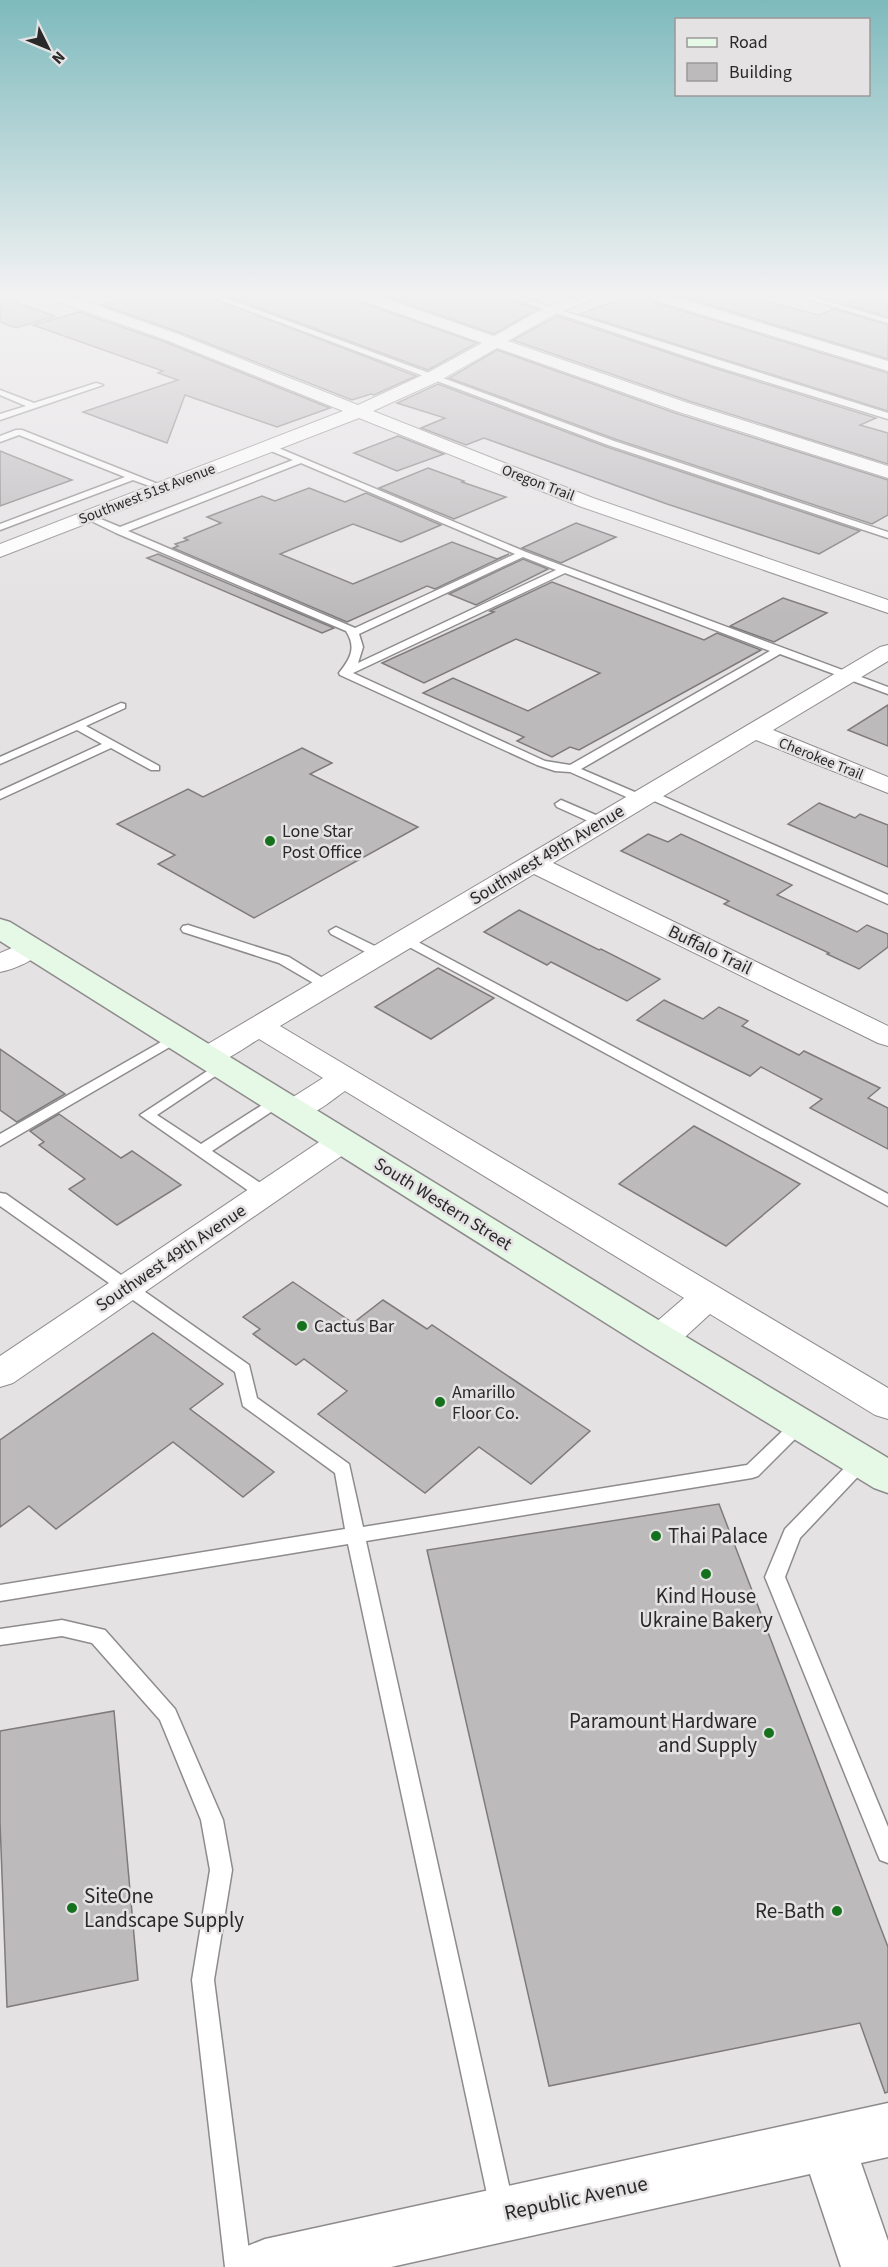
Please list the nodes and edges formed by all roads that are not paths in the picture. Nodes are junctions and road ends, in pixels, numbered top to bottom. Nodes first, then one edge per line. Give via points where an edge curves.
1 (26, 403) edge
2 (44, 403) edge
3 (334, 403) edge
4 (377, 403) edge
5 (503, 403) edge
6 (670, 403) edge
7 (846, 403) edge
8 (34, 406) junction
9 (357, 412) junction
10 (888, 416) edge
11 (0, 417) edge
12 (0, 439) edge
13 (269, 447) junction
14 (299, 461) junction
15 (888, 472) edge
16 (133, 477) junction
17 (163, 488) junction
18 (88, 517) junction
19 (0, 527) edge
20 (119, 531) junction
21 (888, 535) edge
22 (1, 550) edge
23 (523, 554) junction
24 (564, 570) junction
25 (888, 607) edge
26 (353, 633) junction
27 (779, 650) junction
28 (888, 652) edge
29 (344, 673) junction
30 (848, 676) junction
31 (888, 691) edge
32 (121, 706) dead end
33 (77, 726) junction
34 (754, 731) junction
35 (111, 744) junction
36 (0, 761) edge
37 (155, 768) dead end
38 (572, 769) junction
39 (888, 786) edge
40 (0, 795) edge
41 (645, 797) junction
42 (561, 804) dead end
43 (601, 822) junction
44 (533, 863) junction
45 (888, 900) edge
46 (0, 928) edge
47 (188, 929) dead end
48 (336, 931) dead end
49 (405, 939) junction
50 (31, 948) junction
51 (380, 954) junction
52 (0, 964) edge
53 (327, 985) junction
54 (259, 1026) junction
55 (888, 1037) edge
56 (175, 1038) junction
57 (214, 1062) junction
58 (343, 1078) junction
59 (285, 1106) junction
60 (342, 1141) junction
61 (0, 1142) edge
62 (201, 1151) junction
63 (265, 1194) junction
64 (0, 1198) edge
65 (888, 1201) edge
66 (128, 1288) junction
67 (709, 1296) junction
68 (660, 1339) junction
69 (0, 1374) edge
70 (888, 1405) edge
71 (801, 1424) junction
72 (875, 1469) edge
73 (356, 1536) junction
74 (0, 1593) edge
75 (0, 1637) edge
76 (888, 1853) edge
77 (888, 2130) edge
78 (827, 2143) junction
79 (503, 2214) junction
80 (238, 2267) edge
81 (265, 2267) edge
82 (869, 2267) edge

1 - 8 lane
2 - 8 lane
3 - 9 street, Oregon Trail
4 - 9 street, Southwest 51st Avenue
5 - 21 lane
6 - 15 street
7 - 10 lane
8 - 11 lane
9 - 13 street, Southwest 51st Avenue
9 - 25 street, Oregon Trail via 586,502
12 - 16 lane via 20,432
13 - 14 lane
13 - 17 street, Southwest 51st Avenue
14 - 20 lane
14 - 23 lane
16 - 17 lane
16 - 19 lane
17 - 18 street, Southwest 51st Avenue
18 - 20 lane
18 - 22 street, Southwest 51st Avenue
20 - 26 lane
23 - 24 lane
23 - 26 lane
24 - 27 lane
24 - 29 lane
26 - 29 lane via 358,640 358,654
27 - 30 lane
27 - 38 lane
28 - 30 street, Southwest 49th Avenue
29 - 38 lane via 541,764
30 - 31 lane
30 - 34 street, Southwest 49th Avenue
32 - 33 lane
33 - 35 lane
33 - 36 lane
34 - 39 street, Cherokee Trail
34 - 41 street, Southwest 49th Avenue
35 - 37 lane
35 - 40 lane
38 - 41 lane
41 - 43 street, Southwest 49th Avenue
41 - 45 lane
42 - 43 lane
43 - 44 street, Southwest 49th Avenue
44 - 49 street, Southwest 49th Avenue
44 - 55 street, Buffalo Trail
46 - 50 main road, South Western Street
47 - 53 lane via 284,960
48 - 51 lane
49 - 51 street, Southwest 49th Avenue
49 - 65 lane
50 - 52 street
50 - 56 main road, South Western Street
51 - 53 street, Southwest 49th Avenue
53 - 54 street, Southwest 49th Avenue
54 - 57 street, Southwest 49th Avenue
54 - 58 street
56 - 57 main road, South Western Street
56 - 61 lane
57 - 59 main road, South Western Street
57 - 62 lane via 147,1115
58 - 59 street
58 - 67 street
59 - 60 main road, South Western Street
59 - 62 lane
60 - 63 street, Southwest 49th Avenue
60 - 68 main road, South Western Street
62 - 63 lane
63 - 66 street, Southwest 49th Avenue
64 - 66 lane
66 - 69 street, Southwest 49th Avenue
66 - 73 lane via 243,1369 249,1401 343,1469
67 - 68 street
67 - 70 street
68 - 71 main road, South Western Street
71 - 72 main road, South Western Street
71 - 73 lane via 752,1470
72 - 76 lane via 792,1534 775,1577
73 - 74 lane
73 - 79 lane
75 - 80 lane via 62,1628 98,1636 168,1715 212,1820 221,1870 203,1980
77 - 78 street, Republic Avenue
78 - 79 street, Republic Avenue
78 - 82 street
79 - 81 street, Republic Avenue

